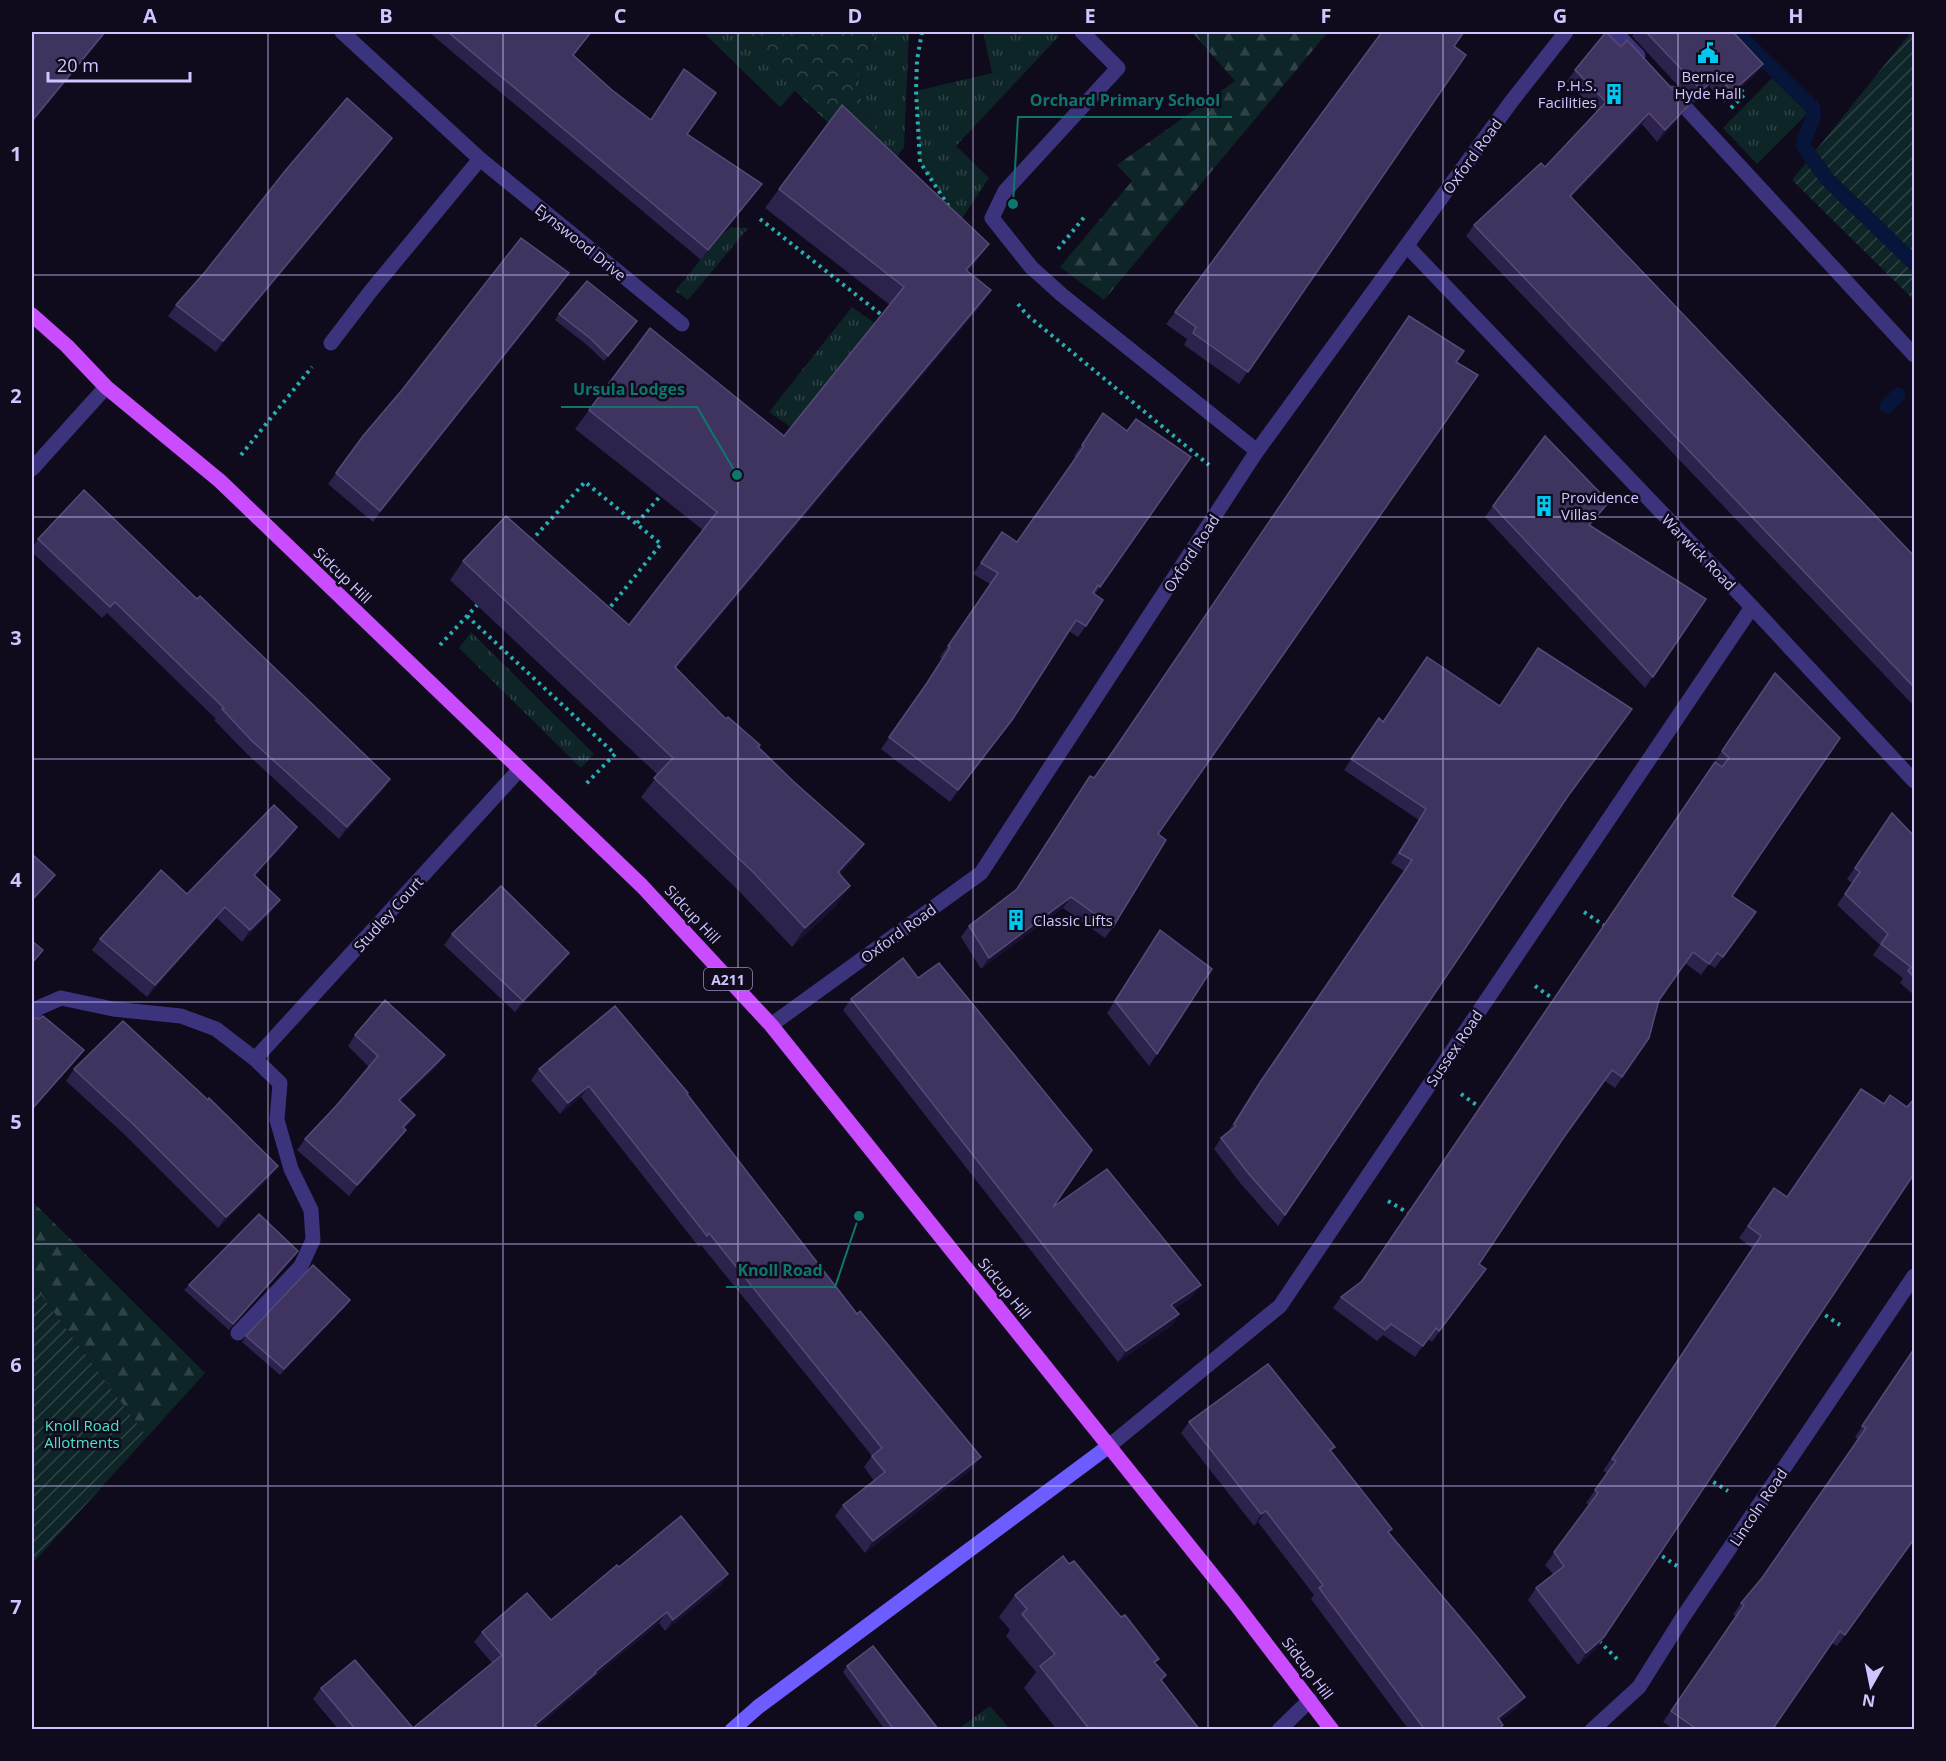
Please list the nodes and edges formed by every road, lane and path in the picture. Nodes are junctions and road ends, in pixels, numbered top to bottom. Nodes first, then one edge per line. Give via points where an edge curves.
1 (342, 32) edge
2 (1082, 32) edge
3 (1566, 32) edge
4 (1615, 32) edge
5 (1647, 66) edge
6 (1663, 83) edge
7 (480, 159) junction
8 (1086, 215) dead end
9 (760, 219) dead end
10 (1407, 246) junction
11 (1038, 273) junction
12 (32, 315) edge
13 (883, 315) edge
14 (682, 324) dead end
15 (331, 343) joint
16 (1914, 355) edge
17 (106, 387) junction
18 (1257, 450) junction
19 (32, 468) edge
20 (220, 481) junction
21 (667, 486) edge
22 (637, 523) junction
23 (529, 543) edge
24 (484, 597) edge
25 (1752, 607) junction
26 (605, 613) edge
27 (467, 616) junction
28 (416, 669) junction
29 (520, 769) junction
30 (1914, 781) edge
31 (562, 809) junction
32 (1558, 896) junction
33 (1613, 932) edge
34 (1509, 967) junction
35 (1562, 1005) edge
36 (32, 1015) edge
37 (771, 1025) junction
38 (255, 1059) junction
39 (1436, 1075) junction
40 (1489, 1114) edge
41 (1362, 1185) junction
42 (1417, 1220) edge
43 (1914, 1276) edge
44 (1813, 1307) edge
45 (238, 1333) edge
46 (1869, 1343) junction
47 (1109, 1446) junction
48 (1699, 1473) edge
49 (1756, 1509) junction
50 (1652, 1549) edge
51 (1706, 1584) junction
52 (1594, 1635) edge
53 (1642, 1682) junction
54 (1310, 1700) junction
55 (732, 1730) edge
56 (1279, 1730) edge
57 (1332, 1730) edge
58 (1592, 1730) edge

1 - 7 street, Eynswood Drive
2 - 11 street via 1118,68 1005,191 992,218
3 - 10 street, Oxford Road
4 - 5 street
6 - 16 street
7 - 14 street, Eynswood Drive
7 - 15 street
8 - 11 path
9 - 13 path
10 - 18 street, Oxford Road
10 - 25 street, Warwick Road
11 - 18 street
12 - 17 main road, Sidcup Hill / A211
15 - 20 path
17 - 19 street
17 - 20 main road, Sidcup Hill / A211
18 - 37 street, Oxford Road via 981,873
20 - 28 main road, Sidcup Hill / A211
21 - 22 path
22 - 23 path via 585,482
22 - 26 path via 661,544
24 - 27 path
25 - 30 street, Warwick Road
25 - 32 street, Sussex Road
27 - 28 path
27 - 31 path via 615,754
28 - 29 main road, Sidcup Hill / A211
29 - 31 main road, Sidcup Hill / A211
29 - 38 street, Studley Court
31 - 37 main road, Sidcup Hill / A211 via 642,886
32 - 33 path
32 - 34 street, Sussex Road
34 - 35 path
34 - 39 street, Sussex Road
36 - 38 street via 38,1008 61,998 113,1009 181,1016 216,1029
37 - 47 main road, Sidcup Hill / A211
38 - 45 street via 280,1083 278,1120 291,1169 311,1210 313,1240 301,1266
39 - 40 path
39 - 41 street, Sussex Road
41 - 42 path
41 - 47 street, Sussex Road via 1280,1306
43 - 46 street, Lincoln Road
44 - 46 path
46 - 49 street, Lincoln Road
47 - 54 main road, Sidcup Hill / A211
47 - 55 street
48 - 49 path
49 - 51 street, Lincoln Road
50 - 51 path
51 - 53 street, Lincoln Road
52 - 53 path
53 - 58 street, Lincoln Road
54 - 56 street
54 - 57 main road, Sidcup Hill / A211

